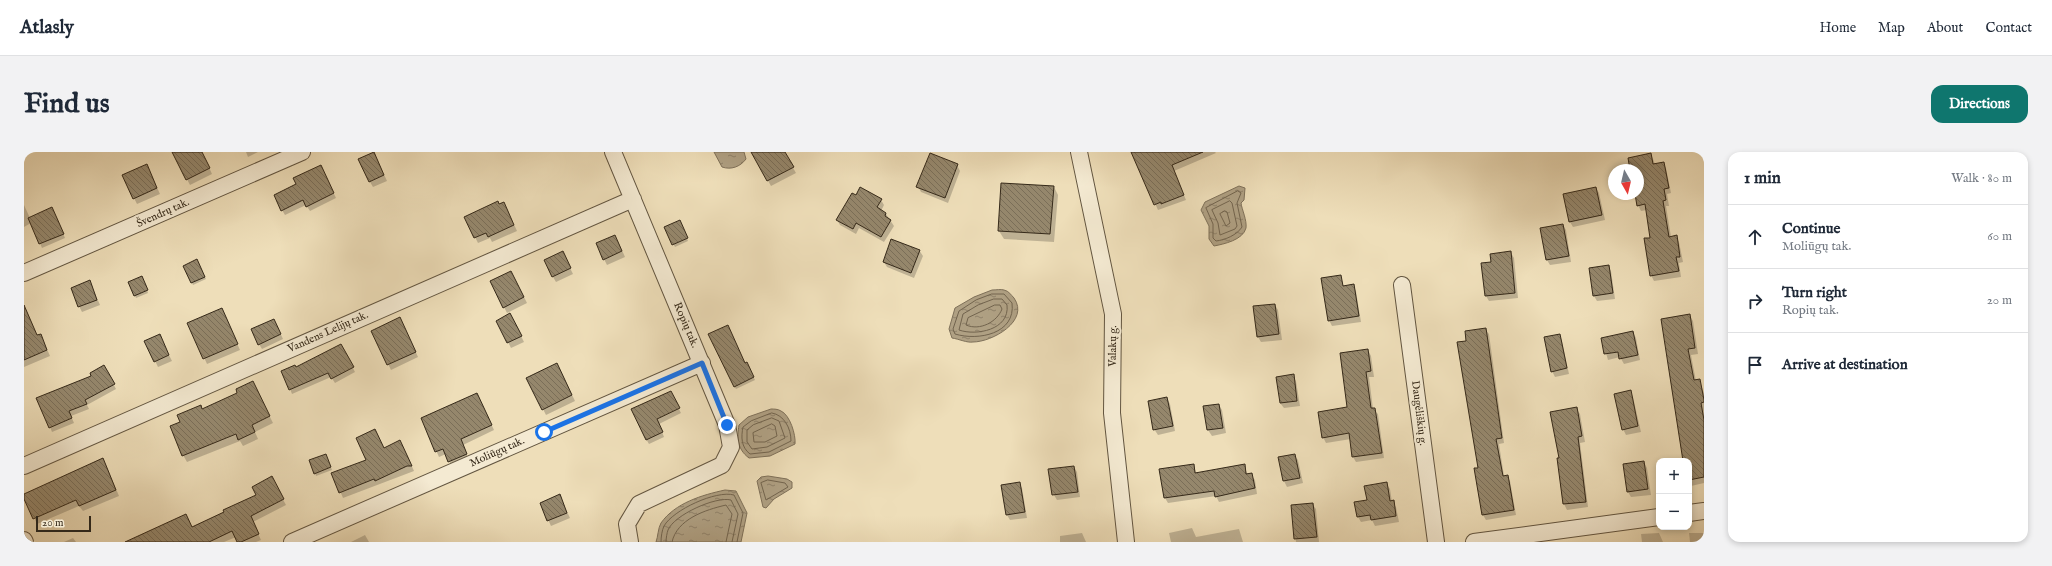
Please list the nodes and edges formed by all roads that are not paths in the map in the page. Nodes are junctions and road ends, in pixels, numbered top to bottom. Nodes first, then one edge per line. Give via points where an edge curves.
1 (302, 152) edge
2 (613, 152) edge
3 (1079, 152) edge
4 (633, 199) junction
5 (24, 274) edge
6 (1402, 285) dead end
7 (702, 363) junction
8 (24, 466) edge
9 (1704, 511) edge
10 (1692, 513) edge
11 (1656, 517) edge
12 (292, 542) edge
13 (630, 542) edge
14 (1126, 542) edge
15 (1436, 542) edge
16 (1474, 542) edge

1 - 5 street, Švendrų tak.
2 - 4 street, Ropių tak.
3 - 14 street, Valakų g. via 1113,314 1112,412
4 - 7 street, Ropių tak.
4 - 8 street, Vandens Lelijų tak.
6 - 15 street, Daugėliškių g.
7 - 12 street, Moliūgų tak.
7 - 13 street, Ropių tak. via 727,425 731,447 722,465 639,504 628,524
9 - 10 street
11 - 16 street

